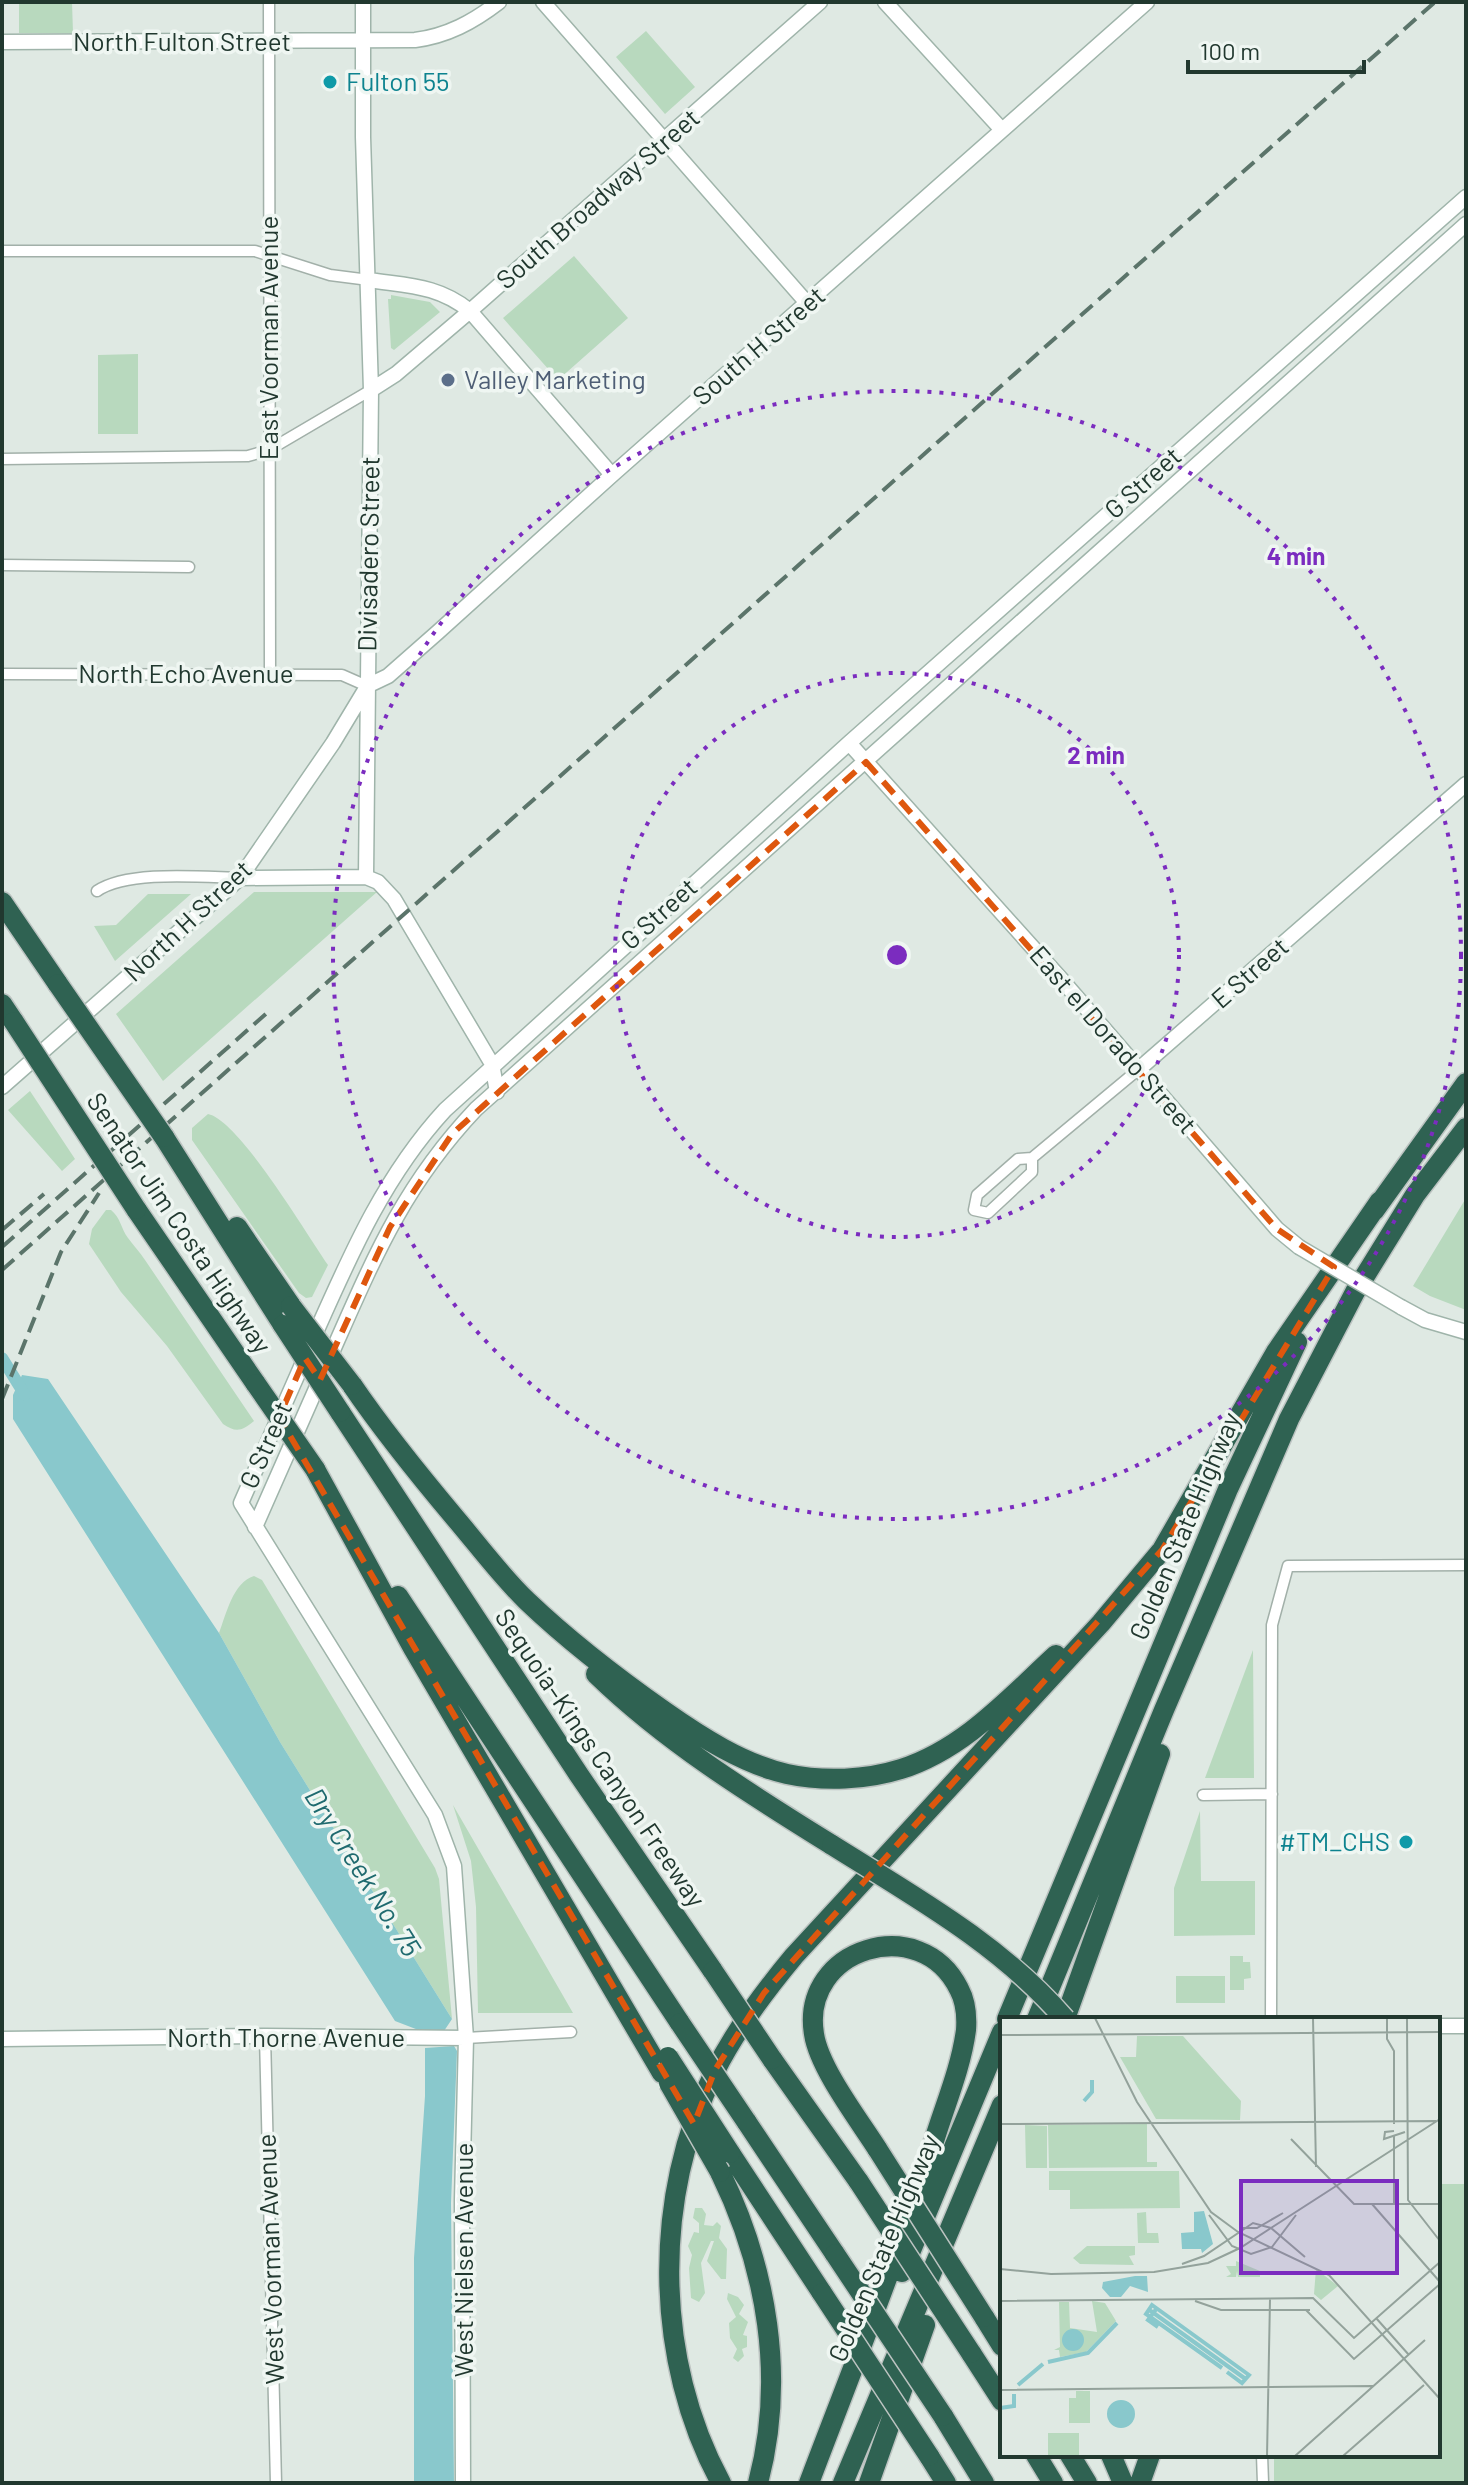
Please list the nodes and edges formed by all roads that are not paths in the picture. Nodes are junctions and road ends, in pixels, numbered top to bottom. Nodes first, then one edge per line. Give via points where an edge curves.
1 (269, 2) edge
2 (363, 2) edge
3 (499, 2) edge
4 (543, 2) edge
5 (820, 2) edge
6 (885, 2) edge
7 (1147, 2) edge
8 (2, 42) edge
9 (269, 42) junction
10 (362, 42) junction
11 (1002, 130) junction
12 (665, 140) junction
13 (1466, 197) edge
14 (1466, 224) edge
15 (2, 251) edge
16 (269, 254) junction
17 (369, 280) junction
18 (807, 303) junction
19 (470, 311) junction
20 (371, 390) junction
21 (269, 450) junction
22 (2, 459) edge
23 (612, 475) junction
24 (2, 565) edge
25 (189, 567) dead end
26 (270, 673) junction
27 (2, 674) edge
28 (367, 686) junction
29 (849, 743) junction
30 (866, 762) junction
31 (1466, 784) edge
32 (366, 877) junction
33 (240, 878) junction
34 (97, 891) dead end
35 (2, 902) edge
36 (2, 1004) edge
37 (492, 1064) junction
38 (1139, 1069) junction
39 (512, 1078) junction
40 (1466, 1083) edge
41 (2, 1087) edge
42 (497, 1092) junction
43 (1466, 1128) edge
44 (1032, 1158) junction
45 (185, 1161) junction
46 (1380, 1201) junction
47 (349, 1259) junction
48 (368, 1270) junction
49 (1466, 1332) edge
50 (315, 1469) junction
51 (1252, 1503) junction
52 (255, 1527) junction
53 (1466, 1565) edge
54 (1141, 1576) junction
55 (527, 1601) junction
56 (1272, 1794) junction
57 (1203, 1795) dead end
58 (1008, 2017) edge
59 (1038, 2017) edge
60 (1063, 2017) edge
61 (1066, 2017) edge
62 (1271, 2017) edge
63 (1440, 2026) edge
64 (1466, 2026) edge
65 (571, 2032) dead end
66 (265, 2036) junction
67 (1000, 2037) edge
68 (461, 2038) junction
69 (2, 2039) edge
70 (1000, 2112) edge
71 (1000, 2113) edge
72 (725, 2162) junction
73 (912, 2204) edge
74 (912, 2204) edge
75 (912, 2204) edge
76 (912, 2204) edge
77 (1000, 2343) edge
78 (1000, 2398) edge
79 (1037, 2457) edge
80 (1071, 2457) edge
81 (1112, 2457) edge
82 (1149, 2457) edge
83 (1262, 2457) edge
84 (276, 2483) edge
85 (463, 2483) edge
86 (721, 2483) edge
87 (758, 2483) edge
88 (811, 2483) edge
89 (843, 2483) edge
90 (869, 2483) edge
91 (946, 2483) edge
92 (984, 2483) edge
93 (1053, 2483) edge
94 (1087, 2483) edge
95 (1123, 2483) edge
96 (1140, 2483) edge
97 (1263, 2483) edge

1 - 9 street, East Voorman Avenue
2 - 10 street, Divisadero Street
3 - 10 street, North Fulton Street via 442,35
4 - 12 street
5 - 12 street, South Broadway Street
6 - 11 street
7 - 11 street, South H Street
8 - 9 street, North Fulton Street
9 - 10 street, North Fulton Street
9 - 16 street, East Voorman Avenue
10 - 17 street, Divisadero Street
11 - 18 street, South H Street
12 - 18 street
12 - 19 street, South Broadway Street
13 - 29 street, G Street
14 - 30 street, G Street
15 - 16 street
16 - 17 street via 330,275
16 - 21 street, East Voorman Avenue
17 - 19 street via 441,293
17 - 20 street, Divisadero Street
18 - 23 street, South H Street
19 - 20 street, South Broadway Street
19 - 23 street
20 - 21 street
20 - 28 street, Divisadero Street
21 - 22 street via 231,458
21 - 26 street, East Voorman Avenue
23 - 28 street, South H Street via 388,676
24 - 25 street
26 - 27 street, North Echo Avenue
26 - 28 street, North Echo Avenue via 342,675
28 - 32 street, Divisadero Street
28 - 33 street, North H Street
29 - 30 street, East el Dorado Street
29 - 37 street, G Street
30 - 38 street, East el Dorado Street
30 - 39 street, G Street
31 - 38 street, E Street
32 - 33 street
32 - 37 street via 394,899
33 - 34 street via 131,878
33 - 41 street, North H Street
35 - 45 highway, Senator Jim Costa Highway, bridge
36 - 50 highway, Senator Jim Costa Highway, bridge
37 - 39 street
37 - 42 street
37 - 47 street, G Street via 413,1145
38 - 44 street, E Street
38 - 49 street, East el Dorado Street, bridge via 1277,1229 1299,1247 1425,1320
39 - 42 street, G Street
40 - 46 highway, Golden State Highway
42 - 48 street, G Street via 452,1134 419,1178
43 - 51 highway, Golden State Highway via 1415,1195 1355,1292
44 - 44 street, E Street via 1009,1166 977,1195 974,1210 988,1213 1032,1172
45 - 55 highway, bridge via 196,1167 401,1453
45 - 78 highway, Sequoia–Kings Canyon Freeway, bridge via 283,1325 579,1775 859,2182
46 - 54 highway via 1276,1352 1193,1500
46 - 58 highway, Golden State Highway via 1263,1409
47 - 48 street
47 - 52 street, G Street via 241,1503
48 - 52 street, G Street
50 - 72 highway, bridge via 413,1648
50 - 92 highway, bridge
51 - 59 highway, Golden State Highway
51 - 61 highway
52 - 68 street via 435,1815 454,1866
53 - 56 street via 1288,1566 1272,1625
54 - 55 highway via 952,1745 901,1769 827,1779 775,1770 715,1744 644,1698
54 - 86 highway via 794,1956 715,2070 684,2158 670,2267 678,2362 690,2411
55 - 60 highway, bridge via 609,1687 673,1740 993,1949
56 - 57 street
56 - 62 street
63 - 64 street
65 - 68 street, North Thorne Avenue
66 - 68 street, North Thorne Avenue
66 - 69 street, North Thorne Avenue
66 - 84 street, West Voorman Avenue
67 - 88 highway, Golden State Highway
68 - 85 street, West Nielsen Avenue
70 - 89 highway, Golden State Highway
71 - 90 highway
72 - 87 highway via 753,2252 768,2329 770,2416
72 - 91 highway, bridge via 822,2293
73 - 77 highway, bridge
74 - 75 highway, bridge via 825,2063 814,2034 820,1991 833,1970 868,1949 906,1947 938,1962 955,1981 966,2007 965,2033
76 - 88 highway, bridge
79 - 93 highway
80 - 94 highway
81 - 95 highway
82 - 96 highway
83 - 97 street

